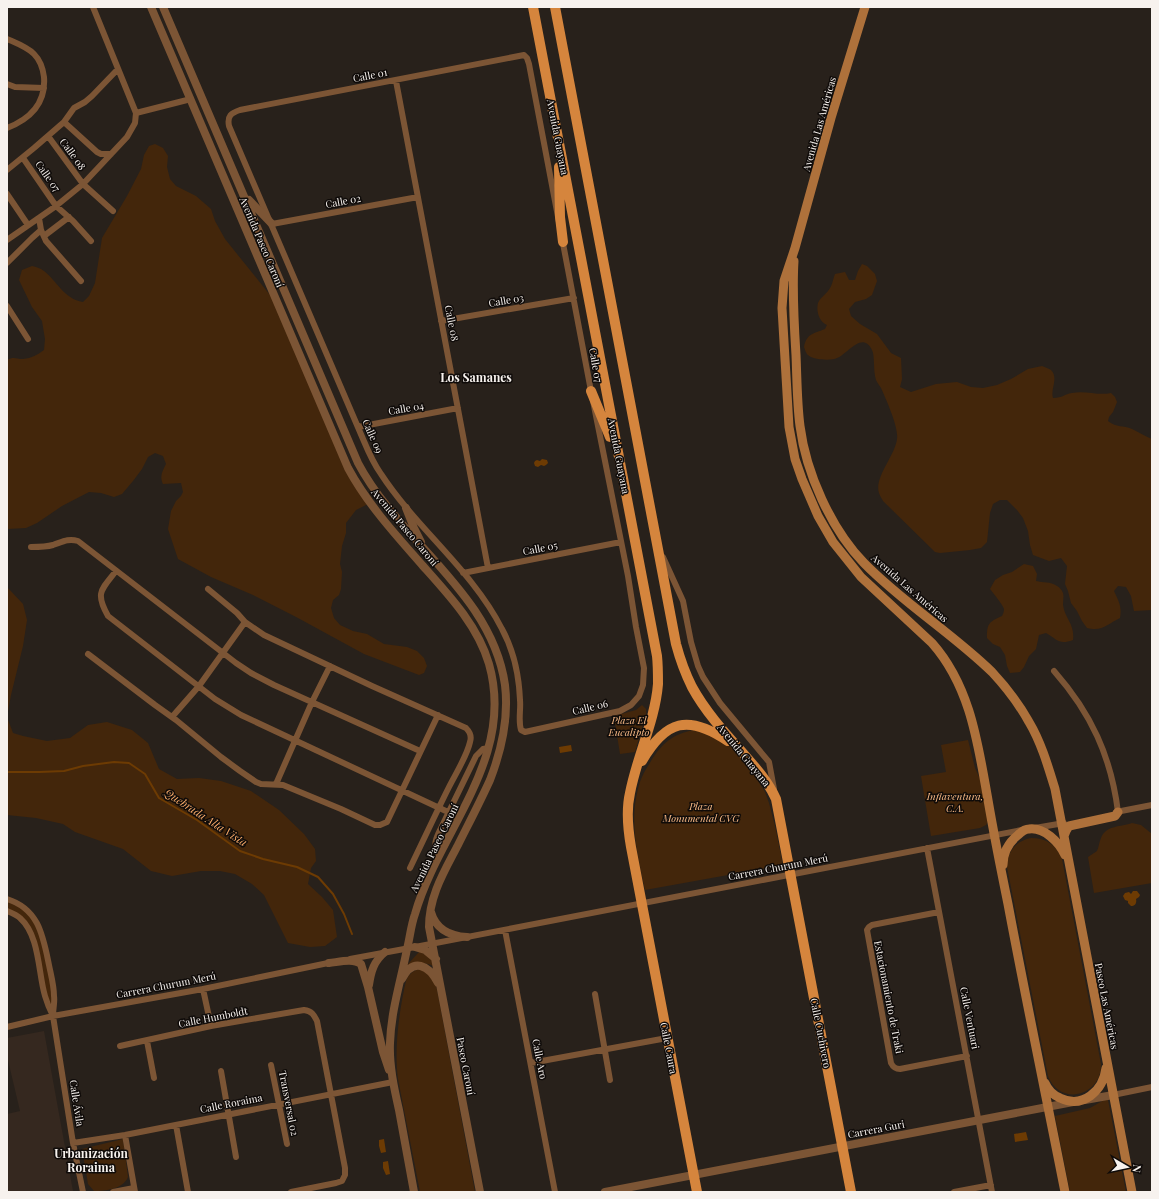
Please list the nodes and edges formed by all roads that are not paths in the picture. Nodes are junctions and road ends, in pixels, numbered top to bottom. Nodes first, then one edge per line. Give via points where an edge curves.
1 (93, 7) edge
2 (151, 7) edge
3 (163, 7) edge
4 (533, 7) edge
5 (555, 7) edge
6 (865, 7) edge
7 (7, 39) edge
8 (525, 56) joint
9 (118, 69) junction
10 (396, 81) junction
11 (7, 84) edge
12 (44, 88) junction
13 (190, 99) junction
14 (136, 113) junction
15 (64, 122) junction
16 (229, 126) joint
17 (556, 127) junction
18 (7, 128) edge
19 (48, 136) junction
20 (111, 154) junction
21 (23, 158) junction
22 (7, 170) edge
23 (83, 184) junction
24 (242, 192) junction
25 (7, 194) edge
26 (418, 197) junction
27 (56, 206) junction
28 (113, 211) dead end
29 (69, 217) junction
30 (39, 218) junction
31 (272, 224) junction
32 (28, 225) junction
33 (42, 233) junction
34 (7, 240) edge
35 (91, 241) dead end
36 (563, 242) junction
37 (796, 248) junction
38 (7, 263) edge
39 (81, 281) dead end
40 (574, 298) junction
41 (7, 306) edge
42 (13, 314) junction
43 (7, 319) edge
44 (441, 321) junction
45 (28, 339) dead end
46 (591, 391) junction
47 (799, 407) junction
48 (458, 408) junction
49 (788, 410) junction
50 (358, 427) junction
51 (622, 471) junction
52 (406, 508) junction
53 (842, 536) junction
54 (621, 542) junction
55 (833, 542) junction
56 (31, 547) dead end
57 (658, 547) junction
58 (431, 558) junction
59 (488, 568) junction
60 (116, 571) junction
61 (463, 573) junction
62 (208, 589) dead end
63 (245, 622) junction
64 (223, 653) junction
65 (88, 654) dead end
66 (330, 666) junction
67 (1054, 670) dead end
68 (644, 678) joint
69 (199, 686) junction
70 (312, 702) junction
71 (438, 716) junction
72 (172, 717) junction
73 (523, 732) joint
74 (295, 740) junction
75 (489, 748) junction
76 (420, 751) junction
77 (743, 754) junction
78 (635, 774) junction
79 (276, 784) junction
80 (401, 790) junction
81 (776, 799) junction
82 (1152, 805) edge
83 (438, 808) junction
84 (448, 812) junction
85 (1118, 812) junction
86 (1061, 823) junction
87 (1028, 829) junction
88 (994, 835) junction
89 (1064, 836) junction
90 (927, 848) junction
91 (440, 854) junction
92 (1069, 865) junction
93 (410, 868) dead end
94 (790, 875) junction
95 (1003, 878) junction
96 (7, 899) edge
97 (642, 904) junction
98 (430, 908) junction
99 (7, 911) edge
100 (939, 912) junction
101 (506, 930) junction
102 (467, 937) junction
103 (433, 944) junction
104 (411, 948) junction
105 (385, 952) junction
106 (436, 958) junction
107 (329, 963) junction
108 (399, 986) junction
109 (368, 987) junction
110 (203, 989) junction
111 (442, 993) junction
112 (595, 994) dead end
113 (53, 1016) junction
114 (211, 1026) junction
115 (7, 1027) edge
116 (667, 1038) junction
117 (147, 1041) junction
118 (120, 1046) dead end
119 (605, 1050) junction
120 (966, 1056) junction
121 (1106, 1058) junction
122 (531, 1063) junction
123 (271, 1065) dead end
124 (221, 1071) dead end
125 (1041, 1075) junction
126 (154, 1078) dead end
127 (610, 1080) dead end
128 (393, 1082) junction
129 (1152, 1087) edge
130 (331, 1094) junction
131 (1113, 1095) junction
132 (1078, 1102) junction
133 (279, 1104) junction
134 (1048, 1106) junction
135 (228, 1114) junction
136 (979, 1120) junction
137 (176, 1125) junction
138 (125, 1135) junction
139 (73, 1143) junction
140 (287, 1144) dead end
141 (842, 1146) junction
142 (236, 1157) dead end
143 (693, 1175) junction
144 (991, 1185) junction
145 (323, 1189) edge
146 (135, 1190) edge
147 (83, 1192) edge
148 (113, 1192) edge
149 (188, 1192) edge
150 (291, 1192) edge
151 (414, 1192) edge
152 (480, 1192) edge
153 (555, 1192) edge
154 (605, 1192) edge
155 (697, 1192) edge
156 (851, 1192) edge
157 (954, 1192) edge
158 (992, 1192) edge
159 (1065, 1192) edge
160 (1132, 1192) edge

1 - 9 street
2 - 13 street, Avenida Paseo Caroní
3 - 24 street, Avenida Paseo Caroní
4 - 17 main road, Avenida Guayana
5 - 57 main road, Avenida Guayana
6 - 37 main road, Avenida Las Américas via 831,118
7 - 12 street via 35,54 42,66
8 - 10 street, Calle 01
8 - 36 street, Calle 07 via 529,64
9 - 14 street
9 - 15 street via 92,96 74,108
10 - 16 street, Calle 01 via 240,110 230,114
10 - 26 street, Calle 08
11 - 12 street
12 - 18 street via 35,108 23,120
13 - 14 street
13 - 75 street, Avenida Paseo Caroní via 359,488 382,519 438,582 480,641 489,666 494,692 494,720
14 - 20 street via 132,129
15 - 19 street
15 - 20 street via 97,152
16 - 31 street, Calle 09
17 - 36 main road
17 - 51 main road, Avenida Guayana
19 - 21 street
19 - 23 street, Calle 08
20 - 23 street
21 - 22 street
21 - 27 street, Calle 07
23 - 27 street
23 - 28 street, Calle 08
24 - 31 street
24 - 58 street, Avenida Paseo Caroní via 358,463 368,482 391,512
25 - 32 street
26 - 31 street, Calle 02
26 - 44 street, Calle 08
27 - 29 street, Calle 07
27 - 30 street
29 - 33 street
29 - 35 street, Calle 07
30 - 32 street
30 - 33 street
31 - 50 street, Calle 09
32 - 34 street
33 - 38 street via 28,241
33 - 39 street
36 - 40 street, Calle 07
37 - 47 main road, Avenida Las Américas via 793,298
37 - 49 main road, Avenida Las Américas via 784,281 782,298
40 - 44 street, Calle 03
40 - 46 street, Calle 07
41 - 42 street
42 - 43 street
42 - 45 street
44 - 48 street, Calle 08
46 - 51 main road via 606,424
46 - 54 street, Calle 07
47 - 49 main road
47 - 53 main road, Avenida Las Américas via 803,442 812,475
48 - 50 street, Calle 04
48 - 59 street, Calle 08
49 - 55 main road, Avenida Las Américas via 792,444 802,478 818,516
50 - 52 street, Calle 09 via 378,470
51 - 78 main road, Avenida Guayana via 658,670 653,711
52 - 58 street
52 - 61 street, Calle 09
53 - 55 main road
53 - 86 main road, Avenida Las Américas via 863,562 884,582 982,663 1014,698 1030,723 1042,751 1055,789
54 - 59 street, Calle 05
54 - 68 street, Calle 07
55 - 88 main road, Avenida Las Américas via 861,578 932,643 954,674 974,728
56 - 60 street via 75,540
57 - 77 main road, Avenida Guayana via 676,644 685,671 704,705
57 - 81 street via 682,601 691,642 703,677 720,703 769,762
58 - 98 street, Avenida Paseo Caroní via 469,603 490,636 502,670 506,706 504,736 496,765 438,884
59 - 61 street, Calle 05
60 - 64 street
60 - 69 street via 100,595 108,616
61 - 73 street, Calle 09 via 495,616 509,644 517,675
62 - 63 street
63 - 64 street
63 - 66 street via 264,635
64 - 69 street
64 - 70 street via 262,679
65 - 72 street
66 - 70 street
66 - 71 street
67 - 85 street via 1075,696 1094,728 1109,770
68 - 73 street, Calle 06 via 639,696 620,711
69 - 72 street
69 - 74 street via 233,711
70 - 74 street
70 - 76 street
71 - 76 street
71 - 83 street via 466,728 471,739
72 - 79 street via 256,782
74 - 79 street
74 - 80 street
75 - 84 street via 483,749 476,756
75 - 91 street, Avenida Paseo Caroní via 474,786
76 - 80 street
77 - 78 main road via 710,730 694,725 680,726 665,732 659,738
77 - 81 main road, Avenida Guayana via 764,778
78 - 97 main road, Avenida Guayana via 629,794 628,826
79 - 80 street via 299,791 377,825 386,822
80 - 83 street
81 - 94 main road, Avenida Guayana
82 - 85 street, Carrera Churum Merú
83 - 84 street
83 - 93 street
84 - 91 street via 435,842
85 - 86 street, Carrera Churum Merú
85 - 89 main road via 1115,816 1069,826
86 - 87 street, Carrera Churum Merú
86 - 89 main road, Paseo Las Américas
87 - 88 street, Carrera Churum Merú
87 - 92 main road via 1044,832 1057,842
87 - 95 main road via 1008,844 1003,858
88 - 90 street, Carrera Churum Merú
88 - 95 main road
89 - 92 main road, Paseo Las Américas
90 - 94 street, Carrera Churum Merú
90 - 100 street, Calle Ventuari
91 - 104 street, Avenida Paseo Caroní via 419,900 411,927
92 - 121 main road, Paseo Las Américas
94 - 97 street, Carrera Churum Merú
94 - 141 main road, Calle Cuchivero
95 - 125 main road
96 - 113 street via 16,902 35,918 42,934 54,996
97 - 101 street, Carrera Churum Merú
97 - 116 main road, Calle Caura
98 - 102 street via 436,923 446,932 454,936
98 - 103 street, Avenida Paseo Caroní
99 - 113 street via 20,917 32,935 45,997
100 - 120 street, Calle Ventuari
100 - 120 street, Estacionamiento de Traki via 872,925 867,930 891,1063 893,1067 900,1069
101 - 102 street, Carrera Churum Merú
101 - 122 street, Calle Aro
102 - 103 street, Carrera Churum Merú
103 - 104 street, Carrera Churum Merú
103 - 106 street, Paseo Caroní
104 - 105 street, Carrera Churum Merú
104 - 106 street via 425,950
104 - 108 street
105 - 107 street, Carrera Churum Merú
105 - 109 street via 375,963
106 - 111 street, Paseo Caroní
107 - 109 street via 350,961 361,964
107 - 110 street, Carrera Churum Merú
108 - 111 street via 408,970 421,966 434,975
108 - 128 street via 390,1044
109 - 128 street via 383,1052
110 - 113 street, Carrera Churum Merú
110 - 114 street
111 - 152 street, Paseo Caroní
112 - 119 street
113 - 115 street, Carrera Churum Merú
113 - 139 street, Calle Ávila
114 - 117 street, Calle Humboldt
114 - 130 street, Calle Humboldt via 310,1011 317,1021
116 - 119 street
116 - 143 main road, Calle Caura
117 - 118 street, Calle Humboldt
117 - 126 street
119 - 122 street
119 - 127 street
120 - 136 street, Calle Ventuari
121 - 131 main road, Paseo Las Américas
121 - 132 main road via 1104,1076 1099,1088
122 - 153 street, Calle Aro
123 - 133 street, Transversal 02
124 - 135 street
125 - 132 main road via 1046,1086 1056,1096 1063,1100
125 - 134 main road
128 - 130 street, Calle Roraima
128 - 151 street
129 - 131 street, Carrera Guri
130 - 133 street, Calle Roraima
130 - 145 street via 345,1175 342,1181
131 - 132 street, Carrera Guri
131 - 160 main road, Paseo Las Américas
132 - 134 street, Carrera Guri
133 - 135 street, Calle Roraima
133 - 140 street, Transversal 02
134 - 136 street, Carrera Guri
134 - 159 main road
135 - 137 street, Calle Roraima
135 - 142 street
136 - 141 street, Carrera Guri
136 - 144 street, Calle Ventuari
137 - 138 street, Calle Roraima
137 - 149 street
138 - 139 street, Calle Roraima
138 - 146 street
139 - 147 street, Calle Ávila
141 - 143 street, Carrera Guri
141 - 156 main road, Calle Cuchivero
143 - 154 street, Carrera Guri
143 - 155 main road, Calle Caura
144 - 157 street
144 - 158 street, Calle Ventuari
145 - 150 street
146 - 148 street

